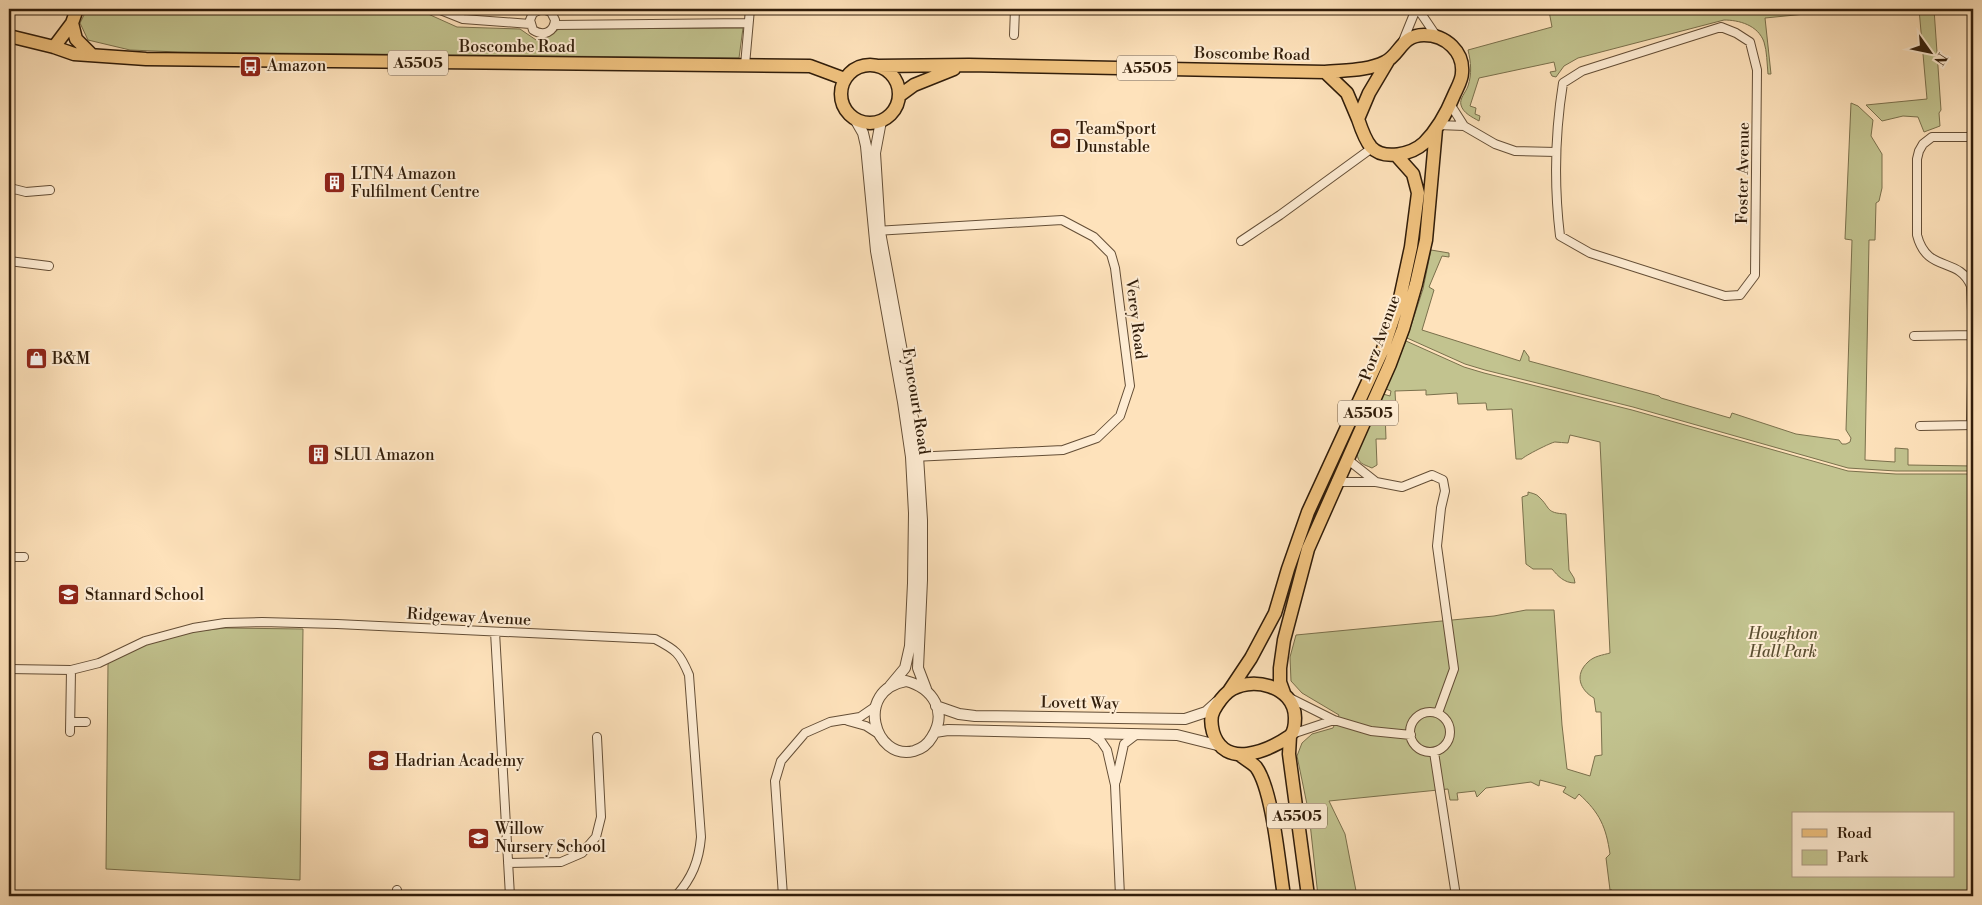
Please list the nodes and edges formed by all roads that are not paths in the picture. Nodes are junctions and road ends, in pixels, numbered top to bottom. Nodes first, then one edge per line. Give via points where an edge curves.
1 (78, 9) edge
2 (438, 9) edge
3 (543, 9) edge
4 (750, 9) edge
5 (1015, 9) edge
6 (1417, 9) edge
7 (72, 23) junction
8 (748, 23) junction
9 (530, 24) junction
10 (554, 25) junction
11 (1014, 35) dead end
12 (9, 36) edge
13 (1438, 37) junction
14 (54, 47) junction
15 (1400, 47) junction
16 (92, 55) junction
17 (1388, 61) junction
18 (745, 65) junction
19 (969, 65) junction
20 (877, 66) junction
21 (1325, 72) junction
22 (845, 79) junction
23 (899, 96) junction
24 (1450, 104) junction
25 (855, 119) junction
26 (1358, 119) junction
27 (882, 121) junction
28 (1437, 126) junction
29 (1464, 126) junction
30 (1973, 137) edge
31 (1372, 148) junction
32 (1556, 152) junction
33 (1396, 155) junction
34 (50, 190) dead end
35 (9, 191) edge
36 (877, 232) junction
37 (1240, 241) dead end
38 (9, 261) edge
39 (49, 266) dead end
40 (1971, 278) edge
41 (1973, 335) edge
42 (1914, 336) dead end
43 (1973, 348) edge
44 (1972, 425) edge
45 (1920, 426) dead end
46 (914, 457) junction
47 (1347, 459) junction
48 (1336, 482) junction
49 (1376, 482) junction
50 (9, 557) edge
51 (24, 557) dead end
52 (495, 632) junction
53 (9, 669) edge
54 (71, 670) junction
55 (890, 686) junction
56 (926, 689) junction
57 (1229, 691) junction
58 (1287, 695) junction
59 (1218, 701) junction
60 (876, 706) junction
61 (936, 706) junction
62 (1438, 713) junction
63 (844, 720) junction
64 (1334, 720) junction
65 (71, 722) junction
66 (86, 722) dead end
67 (70, 732) dead end
68 (935, 732) junction
69 (1091, 734) junction
70 (1138, 734) junction
71 (880, 735) junction
72 (1291, 735) junction
73 (1411, 735) junction
74 (597, 737) dead end
75 (1221, 746) junction
76 (1434, 752) junction
77 (1240, 755) junction
78 (1115, 785) junction
79 (508, 863) junction
80 (510, 896) edge
81 (676, 896) edge
82 (783, 896) edge
83 (1120, 896) edge
84 (1284, 896) edge
85 (1308, 896) edge
86 (1456, 896) edge

1 - 7 main road
2 - 9 street via 463,19
3 - 9 street via 533,13
3 - 10 street via 554,16
4 - 8 street
5 - 11 street
6 - 13 street
6 - 15 street
7 - 14 main road
7 - 16 main road via 76,39
8 - 10 street
8 - 18 street
9 - 10 street via 541,34 549,32
12 - 14 main road, Boscombe Road
13 - 15 main road via 1413,36
13 - 24 main road, A5505 via 1452,46 1462,60 1462,75
14 - 16 main road, Boscombe Road / A5505 via 74,54
15 - 17 main road
16 - 18 main road, Boscombe Road / A5505 via 328,62
17 - 21 main road, Boscombe Road / A5505 via 1370,68
17 - 26 main road
18 - 22 main road, Boscombe Road / A5505 via 810,66
19 - 20 main road, Boscombe Road / A5505
19 - 21 main road, Boscombe Road / A5505
19 - 23 main road, Boscombe Road / A5505 via 943,72
20 - 22 main road, A5505 via 859,67
20 - 23 main road via 893,77
21 - 26 main road, Boscombe Road via 1347,92
22 - 25 main road via 841,97 843,106
23 - 27 main road, A5505 via 897,106
24 - 28 main road, A5505
24 - 29 street
25 - 27 main road via 872,123
25 - 36 street, Eyncourt Road via 866,146
26 - 31 main road
27 - 36 street, Eyncourt Road via 876,153
28 - 29 street
28 - 33 main road, A5505 via 1423,144
28 - 47 main road, Porz Avenue / A5505 via 1426,240 1416,284 1390,364
29 - 32 street via 1495,144 1515,151
30 - 40 street via 1932,137 1923,144 1917,159 1919,244 1930,258
31 - 33 main road
31 - 37 street
32 - 32 street, Foster Avenue via 1560,236 1590,253 1725,296 1740,295 1755,275 1757,70 1750,42 1736,33 1721,28 1714,30 1582,71 1563,83
33 - 57 main road, Porz Avenue / A5505 via 1413,174 1418,193 1400,298 1383,349 1308,512 1275,613
34 - 35 street
36 - 46 street, Eyncourt Road via 910,395
36 - 46 street, Verey Road via 1062,220 1105,246 1115,268 1130,386 1120,416 1097,438 1063,450
38 - 39 street
40 - 41 street
41 - 42 street
41 - 43 street
43 - 44 street
44 - 45 street
46 - 55 street, Eyncourt Road via 910,646 905,668
46 - 56 street, Eyncourt Road via 922,520 918,668
47 - 48 main road, Porz Avenue / A5505
47 - 49 street
48 - 49 street
48 - 58 main road, Porz Avenue / A5505 via 1308,548 1295,596 1280,668 1280,682
49 - 62 street via 1402,486 1432,475 1443,480 1445,490 1440,508 1438,546 1454,669
50 - 51 street
52 - 54 street, Ridgeway Avenue via 337,624 225,623 145,641 99,663
52 - 79 street
52 - 81 street, Ridgeway Avenue via 655,639 675,649 684,662 690,675 701,837 695,870
53 - 54 street, Ridgeway Avenue
54 - 65 street
55 - 56 street via 906,682
55 - 60 street via 882,692
56 - 61 street
57 - 58 main road, A5505 via 1245,685 1260,685 1275,687
57 - 59 main road, A5505
58 - 64 street
58 - 72 main road, A5505 via 1294,707
59 - 61 street, Lovett Way via 1206,712 1186,719 975,716
59 - 75 main road via 1211,722
60 - 63 street via 860,717
60 - 71 street
61 - 68 street
62 - 73 street via 1418,716
62 - 76 street via 1447,721 1450,734 1445,745
63 - 71 street via 866,726
63 - 82 street via 820,725 805,733 780,760 775,781
64 - 72 street
64 - 73 street via 1372,731
65 - 66 street
65 - 67 street
68 - 69 street, Lovett Way
68 - 71 street via 925,745 911,751 890,747
69 - 70 street, Lovett Way
69 - 78 street via 1107,750
70 - 75 street, Lovett Way via 1177,735
70 - 78 street via 1124,744
72 - 77 main road via 1260,752
72 - 85 main road, A5505 via 1289,754
73 - 76 street via 1416,746
74 - 79 street via 602,817 596,837 582,853 561,862
75 - 77 main road, A5505
76 - 86 street
77 - 84 main road, A5505 via 1255,767 1264,784
78 - 83 street
79 - 80 street

